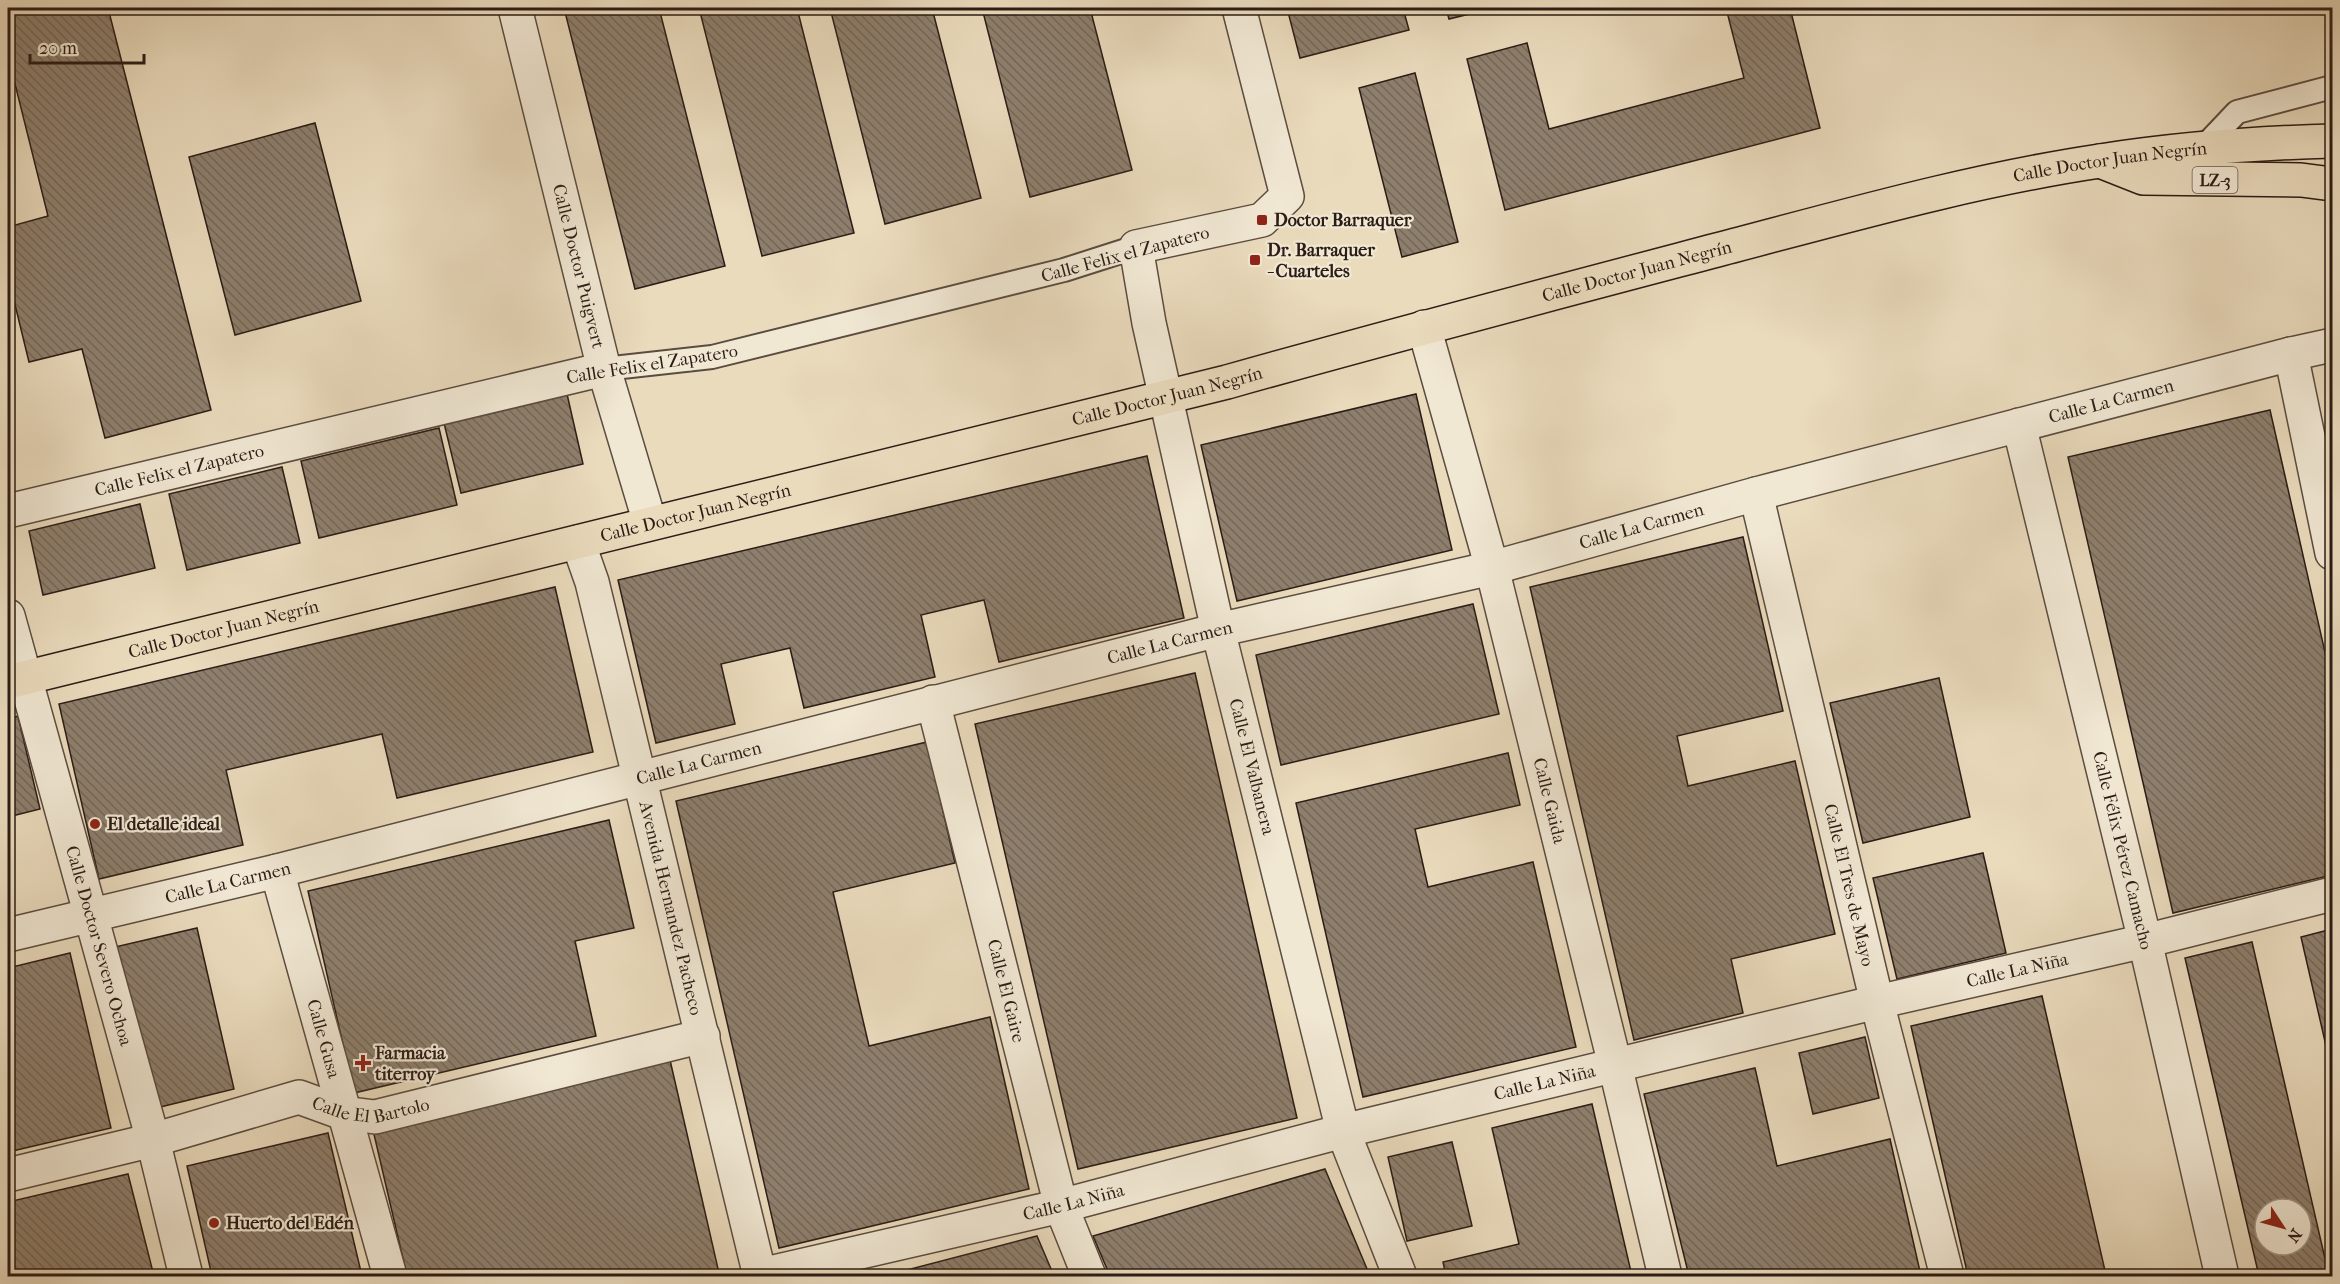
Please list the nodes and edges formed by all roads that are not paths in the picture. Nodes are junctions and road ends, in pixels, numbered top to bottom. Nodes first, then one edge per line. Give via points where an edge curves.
1 (515, 8) edge
2 (1239, 8) edge
3 (2332, 87) edge
4 (2332, 141) edge
5 (2201, 150) junction
6 (2100, 161) junction
7 (2332, 184) edge
8 (1136, 247) junction
9 (1424, 327) junction
10 (2332, 345) edge
11 (2292, 354) junction
12 (604, 369) junction
13 (1166, 397) junction
14 (2019, 425) junction
15 (1756, 494) junction
16 (8, 511) edge
17 (651, 523) junction
18 (578, 542) junction
19 (2332, 553) edge
20 (1492, 568) junction
21 (8, 616) edge
22 (1218, 630) junction
23 (16, 680) edge
24 (933, 702) junction
25 (640, 779) junction
26 (277, 871) junction
27 (2332, 894) edge
28 (92, 916) junction
29 (8, 935) edge
30 (2145, 941) junction
31 (1877, 1002) junction
32 (703, 1036) junction
33 (1615, 1065) junction
34 (343, 1113) junction
35 (1343, 1131) junction
36 (153, 1140) junction
37 (8, 1175) edge
38 (1060, 1206) junction
39 (186, 1276) edge
40 (390, 1276) edge
41 (759, 1276) edge
42 (1089, 1276) edge
43 (1400, 1276) edge
44 (1665, 1276) edge
45 (1947, 1276) edge
46 (2222, 1276) edge

1 - 12 street, Calle Doctor Puigvert
2 - 8 street, Calle Felix el Zapatero via 1287,196 1262,220
3 - 5 lane via 2237,112
4 - 5 main road, Calle Doctor Juan Negrín
5 - 6 main road, Calle Doctor Juan Negrín
6 - 7 main road, LZ-3 via 2143,178 2301,180
6 - 9 main road, Calle Doctor Juan Negrín via 1928,197
8 - 12 lane, Calle Felix el Zapatero via 1064,270 712,357
8 - 13 street, Calle El Valbanera
9 - 13 main road, Calle Doctor Juan Negrín
9 - 20 street, Calle Gaida
10 - 11 street, Calle La Carmen
11 - 14 street, Calle La Carmen
11 - 19 street
12 - 16 street, Calle Felix el Zapatero
12 - 17 street, Calle Doctor Puigvert
13 - 17 main road, Calle Doctor Juan Negrín
13 - 22 street, Calle El Valbanera
14 - 15 street, Calle La Carmen
14 - 30 street, Calle Félix Pérez Camacho
15 - 20 street, Calle La Carmen
15 - 31 street, Calle El Tres de Mayo
17 - 18 main road, Calle Doctor Juan Negrín
18 - 23 main road, Calle Doctor Juan Negrín
18 - 25 street, Avenida Hernandez Pacheco via 592,582
20 - 22 street, Calle La Carmen
20 - 33 street, Calle Gaida
21 - 23 street, Calle Doctor Severo Ochoa
22 - 24 street, Calle La Carmen
22 - 35 street, Calle El Valbanera
23 - 28 street, Calle Doctor Severo Ochoa
24 - 25 street, Calle La Carmen
24 - 38 street, Calle El Gaire
25 - 26 street, Calle La Carmen
25 - 32 street, Avenida Hernandez Pacheco
26 - 28 street, Calle La Carmen
26 - 34 street, Calle Gusa
27 - 30 street, Calle La Niña
28 - 29 street, Calle La Carmen
28 - 36 street, Calle Doctor Severo Ochoa
30 - 31 street, Calle La Niña
30 - 46 street, Calle Félix Pérez Camacho
31 - 33 street, Calle La Niña
31 - 45 street, Calle El Tres de Mayo
32 - 34 street, Calle El Bartolo via 375,1117
32 - 41 street, Avenida Hernandez Pacheco
33 - 35 street, Calle La Niña
33 - 44 street, Calle Gaida
34 - 36 street, Calle El Bartolo via 299,1097
34 - 40 street, Calle Gusa
35 - 38 street, Calle La Niña
35 - 43 street, Calle El Valbanera
36 - 37 street, Calle El Bartolo
36 - 39 street, Calle Doctor Severo Ochoa
38 - 41 street, Calle La Niña
38 - 42 street, Calle El Gaire

